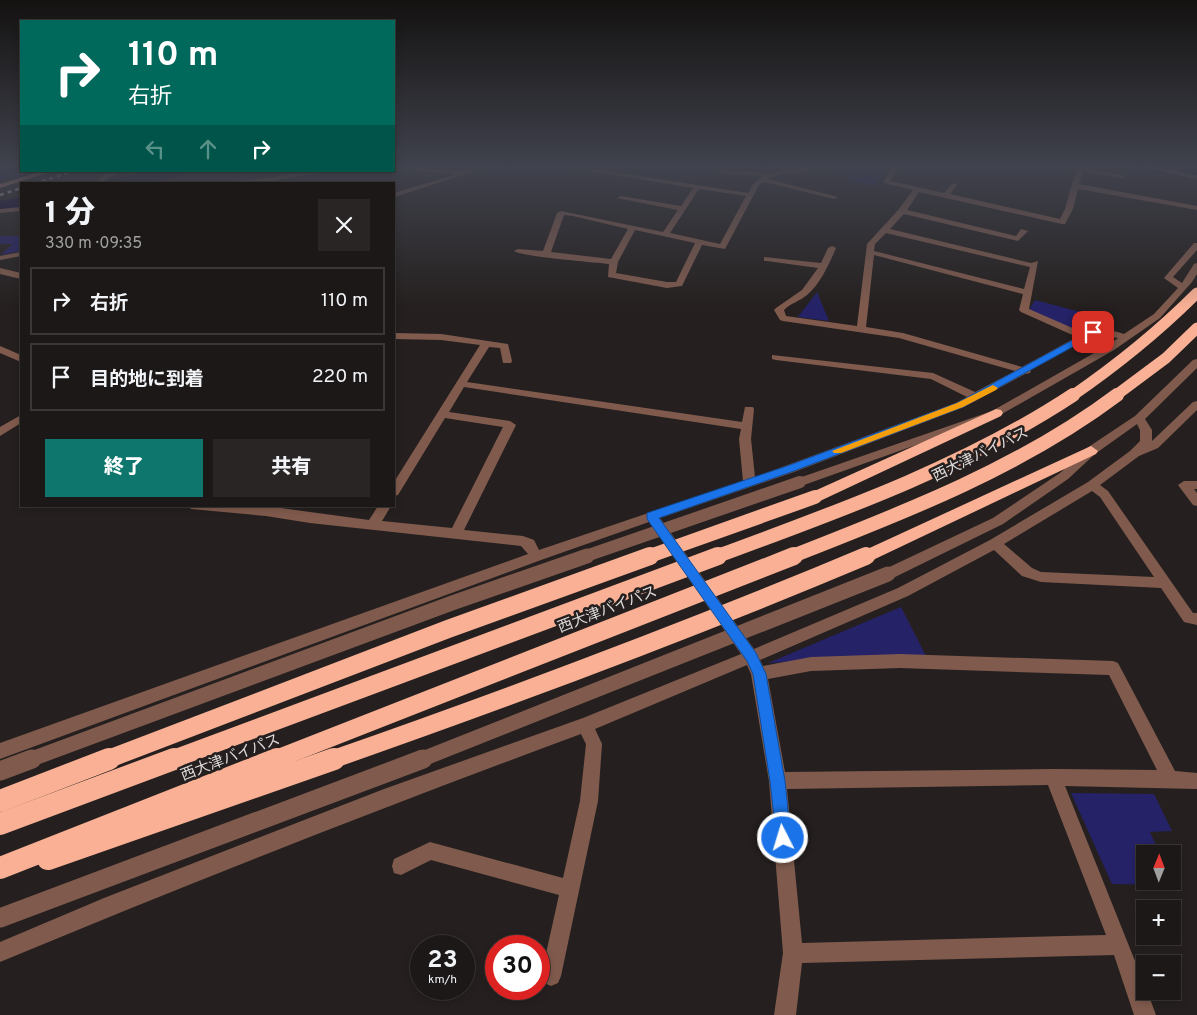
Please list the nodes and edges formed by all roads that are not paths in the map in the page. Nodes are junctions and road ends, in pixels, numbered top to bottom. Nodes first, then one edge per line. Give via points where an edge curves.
1 (679, 212) edge
2 (741, 212) edge
3 (901, 212) edge
4 (908, 212) edge
5 (1019, 212) edge
6 (1066, 212) edge
7 (633, 227) junction
8 (885, 230) junction
9 (1024, 231) dead end
10 (665, 234) junction
11 (700, 242) junction
12 (1197, 245) edge
13 (832, 248) dead end
14 (518, 251) dead end
15 (870, 252) junction
16 (20, 254) edge
17 (546, 255) junction
18 (0, 258) edge
19 (767, 259) dead end
20 (614, 262) junction
21 (824, 266) junction
22 (1197, 266) edge
23 (0, 271) edge
24 (20, 276) edge
25 (1191, 287) edge
26 (1028, 293) junction
27 (1197, 328) edge
28 (860, 329) junction
29 (395, 336) edge
30 (1082, 337) junction
31 (1126, 338) junction
32 (486, 343) junction
33 (1111, 348) junction
34 (0, 349) edge
35 (776, 356) dead end
36 (20, 358) edge
37 (0, 361) edge
38 (507, 361) dead end
39 (1197, 362) edge
40 (1026, 371) junction
41 (462, 384) junction
42 (976, 397) junction
43 (1197, 404) edge
44 (749, 409) dead end
45 (996, 413) junction
46 (443, 414) junction
47 (1139, 418) junction
48 (20, 419) edge
49 (746, 426) junction
50 (0, 432) edge
51 (1091, 451) junction
52 (1134, 454) junction
53 (750, 482) junction
54 (1092, 485) junction
55 (1197, 485) edge
56 (395, 490) edge
57 (1197, 502) edge
58 (209, 507) edge
59 (384, 507) edge
60 (651, 516) junction
61 (374, 524) junction
62 (456, 533) junction
63 (995, 543) junction
64 (536, 556) junction
65 (1164, 582) junction
66 (1197, 619) edge
67 (752, 657) junction
68 (760, 674) junction
69 (585, 725) junction
70 (0, 751) edge
71 (0, 771) edge
72 (1053, 777) junction
73 (1170, 779) junction
74 (778, 781) junction
75 (1197, 781) edge
76 (0, 801) edge
77 (0, 824) edge
78 (401, 866) dead end
79 (0, 868) edge
80 (0, 876) edge
81 (570, 889) junction
82 (0, 918) edge
83 (1120, 945) junction
84 (0, 952) edge
85 (793, 953) junction
86 (551, 976) dead end
87 (785, 1015) edge
88 (1145, 1015) edge

1 - 10 street
2 - 11 street via 722,247
3 - 8 street
4 - 9 street via 1018,239
5 - 6 street via 1062,222
7 - 10 street
7 - 17 street via 561,213
7 - 20 street
8 - 15 street via 871,244
8 - 26 street via 1035,264
10 - 11 street
11 - 20 street via 679,284 667,286 611,275
12 - 25 street via 1168,278
13 - 21 street
14 - 17 street
15 - 26 street
15 - 28 street
16 - 18 street
17 - 20 street
19 - 21 street
21 - 28 street via 805,292 786,301 779,310 783,318
22 - 25 street
23 - 24 street
25 - 31 street
25 - 77 highway, 西大津バイパス, bridge via 1140,348 1083,389 1020,428 928,472 798,526
26 - 30 street via 1024,310
27 - 79 highway, 西大津バイパス, bridge via 1166,358 1102,406 1044,444 951,490 845,536
28 - 40 street via 900,336
29 - 32 street via 441,337
30 - 31 street via 1093,332
30 - 33 street
30 - 40 street
31 - 33 street
32 - 38 street via 505,346
32 - 41 street
33 - 45 street
34 - 36 street
35 - 42 street via 933,376
36 - 37 street
39 - 47 street
40 - 42 street
41 - 46 street
41 - 49 street via 570,399 599,412
42 - 53 street
43 - 52 street via 1154,445
44 - 49 street
45 - 71 street, bridge via 452,603
45 - 76 highway, bridge via 815,497 448,629
46 - 56 street
46 - 62 street via 510,424
47 - 51 street
47 - 52 street via 1146,430 1146,442
48 - 50 street
49 - 53 street
51 - 80 highway, bridge via 869,555 745,606 481,708
51 - 82 street, bridge via 1064,476 998,521 888,574 485,736
52 - 54 street
53 - 60 street
54 - 63 street
54 - 65 street via 1104,494
55 - 57 street via 1184,485
58 - 61 street
59 - 61 street
60 - 64 street
60 - 67 street
61 - 62 street
62 - 64 street via 523,541 529,544
63 - 65 street via 1026,572 1041,577
63 - 67 street via 903,592
64 - 70 street
65 - 66 street via 1189,618
67 - 68 street
67 - 69 street
68 - 73 street via 811,664 900,661 1113,668
68 - 74 street
69 - 81 street via 594,744 589,801
69 - 84 street via 375,801
72 - 73 street
72 - 74 street
72 - 83 street
73 - 75 street
74 - 85 street
78 - 81 street via 430,851
81 - 86 street
83 - 85 street
83 - 88 street
85 - 87 street

